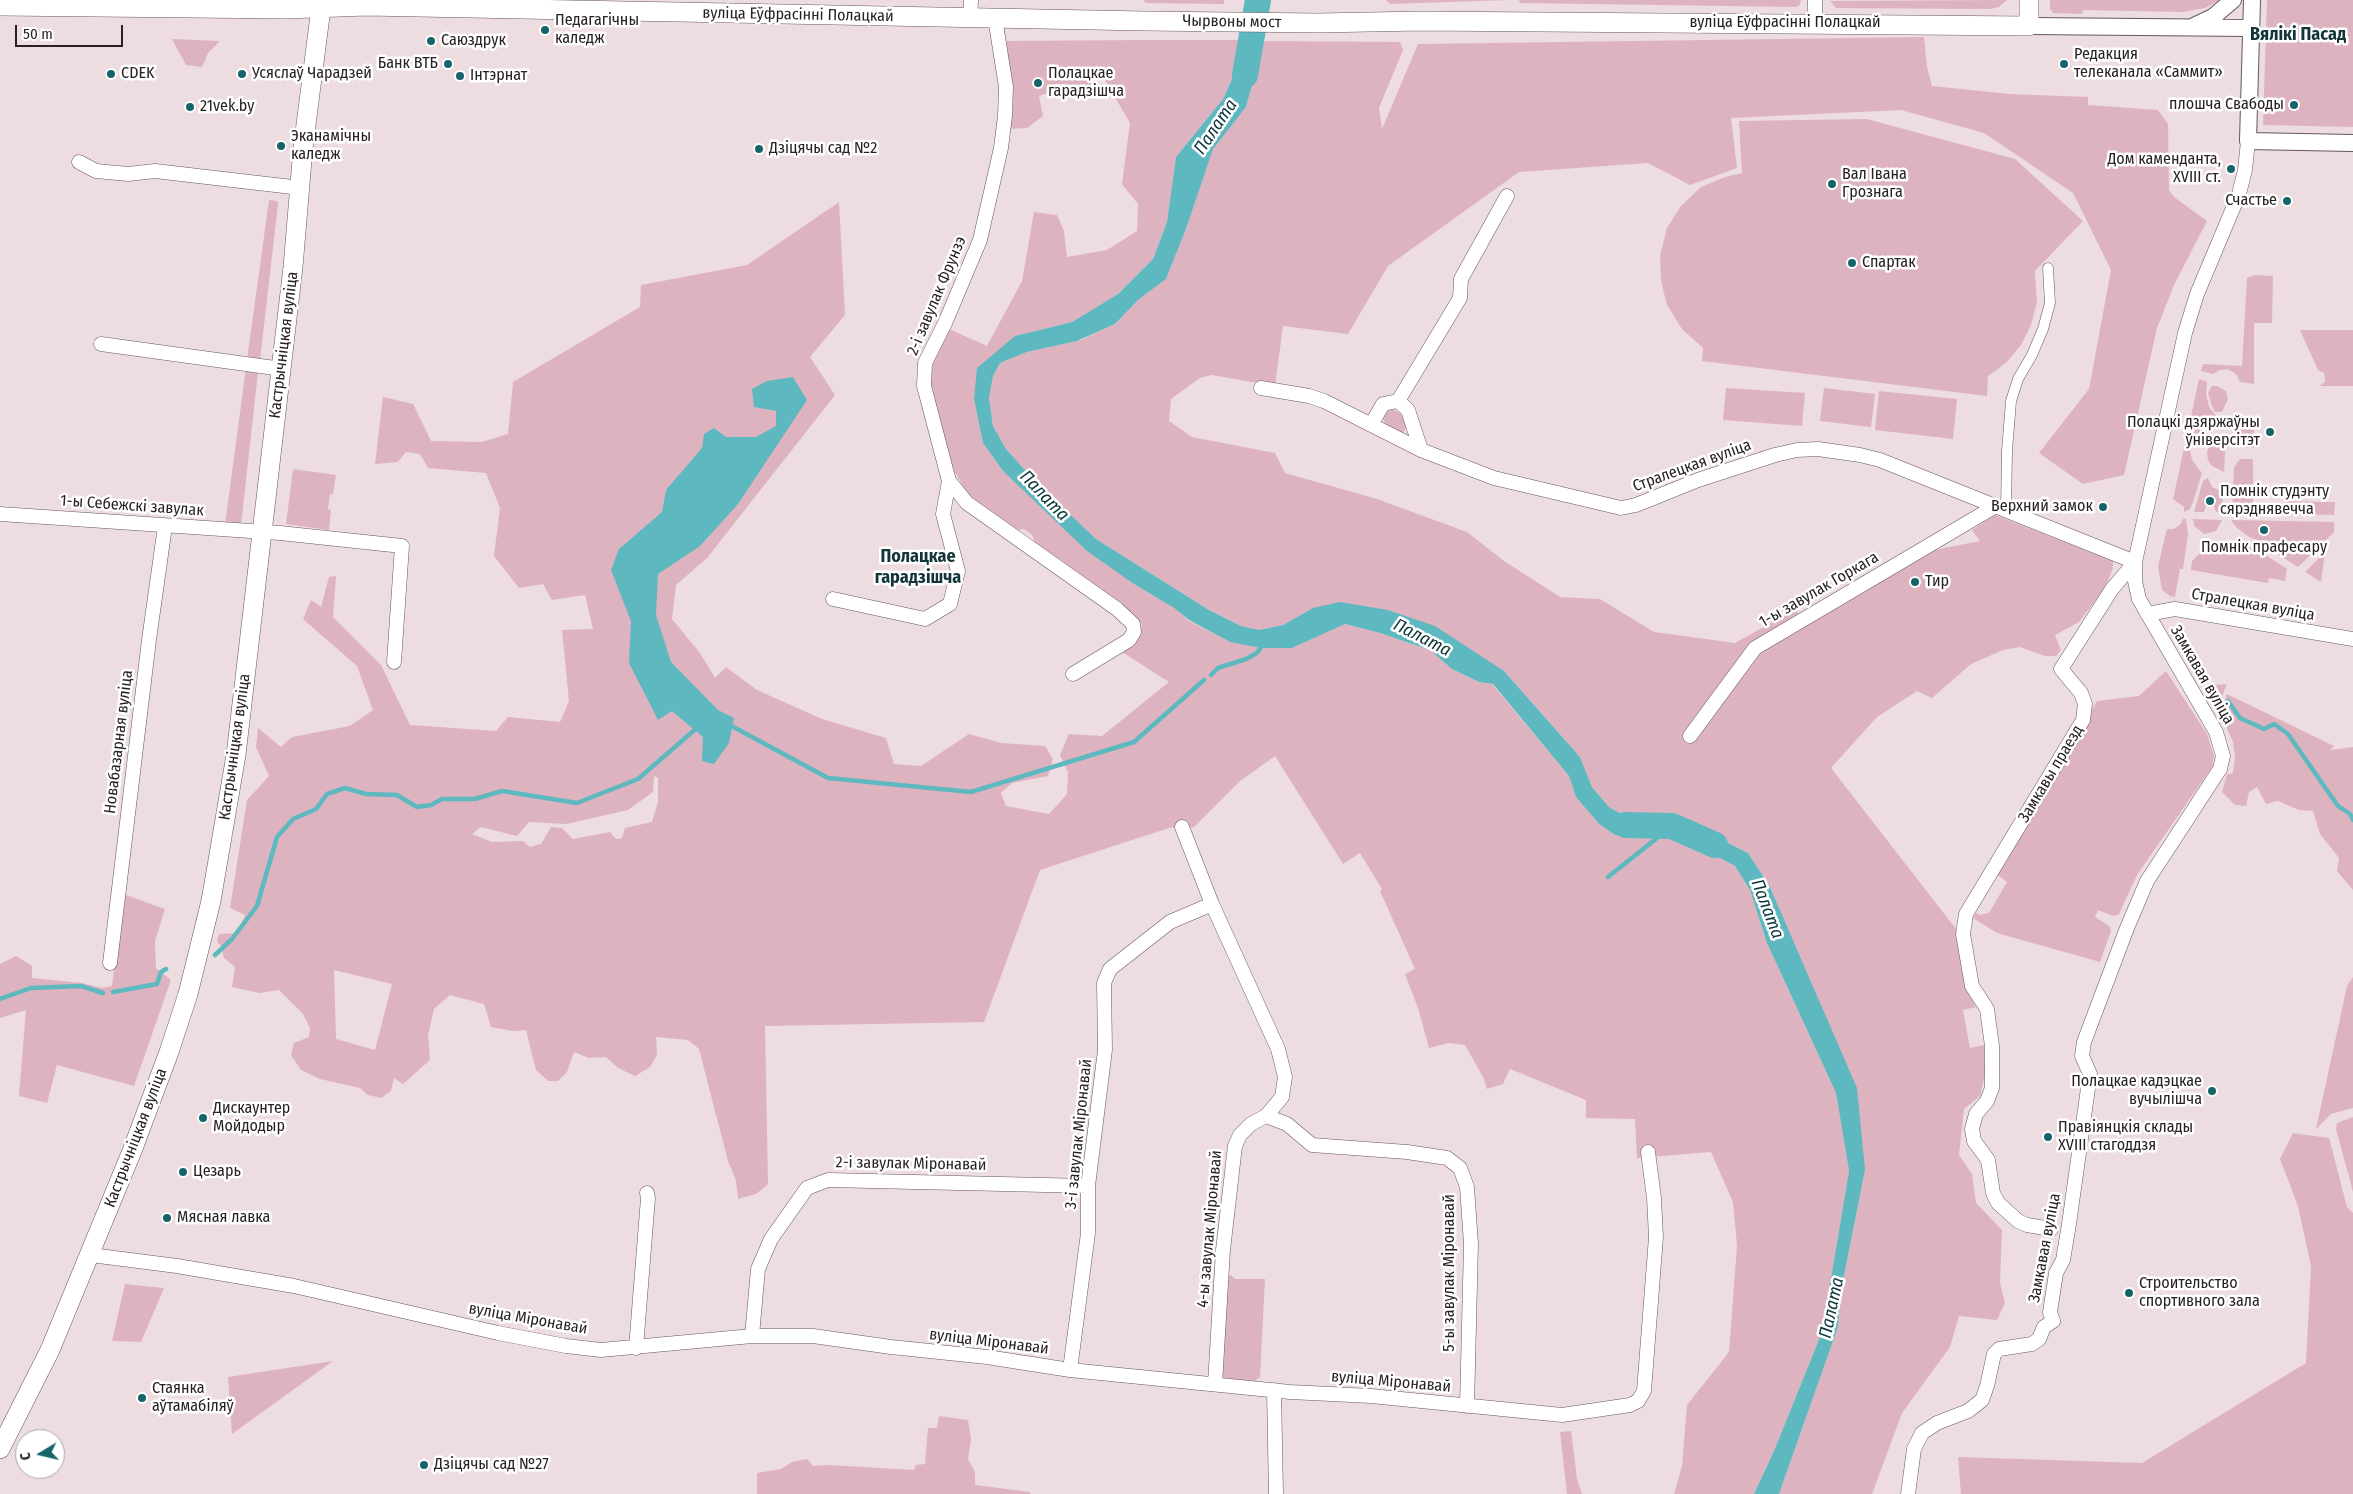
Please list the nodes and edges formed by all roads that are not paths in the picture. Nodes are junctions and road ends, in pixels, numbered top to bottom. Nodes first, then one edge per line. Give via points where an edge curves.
1 (1815, 0) edge
2 (2029, 0) edge
3 (2233, 0) edge
4 (2252, 0) edge
5 (0, 6) edge
6 (321, 8) junction
7 (971, 9) edge
8 (995, 18) junction
9 (1145, 21) joint
10 (1319, 23) joint
11 (1815, 24) junction
12 (2029, 26) junction
13 (2191, 28) junction
14 (2251, 28) junction
15 (2248, 141) junction
16 (2353, 143) edge
17 (78, 162) dead end
18 (301, 188) junction
19 (1507, 196) dead end
20 (2048, 268) dead end
21 (101, 344) dead end
22 (282, 369) junction
23 (1261, 388) dead end
24 (1398, 401) junction
25 (1371, 425) junction
26 (1421, 450) junction
27 (949, 481) junction
28 (2000, 509) junction
29 (0, 514) edge
30 (165, 526) junction
31 (262, 533) junction
32 (2136, 562) junction
33 (833, 599) dead end
34 (2147, 614) junction
35 (2353, 639) edge
36 (394, 662) dead end
37 (1073, 674) dead end
38 (1690, 736) dead end
39 (1182, 827) dead end
40 (1212, 904) junction
41 (110, 963) dead end
42 (1266, 1116) junction
43 (1648, 1152) dead end
44 (1088, 1186) junction
45 (646, 1193) dead end
46 (2051, 1230) dead end
47 (90, 1256) junction
48 (752, 1336) junction
49 (636, 1348) junction
50 (1070, 1370) junction
51 (1215, 1384) junction
52 (1274, 1390) junction
53 (1467, 1406) junction
54 (0, 1449) edge
55 (1276, 1494) edge
56 (1908, 1494) edge

1 - 11 street
2 - 12 main road
3 - 13 street via 2213,17
4 - 14 street
5 - 6 main road, вуліца Еўфрасінні Полацкай
6 - 7 main road, вуліца Еўфрасінні Полацкай
6 - 18 main road, Кастрычніцкая вуліца
7 - 8 main road, вуліца Еўфрасінні Полацкай
8 - 9 main road, вуліца Еўфрасінні Полацкай
8 - 27 street, 2-і завулак Фрунзэ via 1006,87 1001,148 980,240 925,363 924,386
9 - 10 main road, Чырвоны мост
10 - 11 main road, вуліца Еўфрасінні Полацкай
11 - 12 main road, вуліца Еўфрасінні Полацкай
12 - 13 street, вуліца Еўфрасінні Полацкай
13 - 14 street, вуліца Еўфрасінні Полацкай
14 - 15 street
15 - 16 street
15 - 32 street, Замкавая вуліца via 2239,194 2197,294 2185,334
17 - 18 street via 96,171 155,172
18 - 22 main road, Кастрычніцкая вуліца
19 - 24 street via 1461,278 1460,298
20 - 28 street via 2050,303 2043,329 2018,379 2011,401
21 - 22 street
22 - 31 main road, Кастрычніцкая вуліца
23 - 25 street, Стралецкая вуліца via 1324,401
24 - 25 street via 1383,404
24 - 26 street via 1408,410
25 - 26 street, Стралецкая вуліца
26 - 28 street, Стралецкая вуліца via 1494,478 1621,508 1775,454 1818,449 1880,460
27 - 33 street via 944,514 958,571 950,604 925,619
27 - 37 street, 2-і завулак Фрунзэ via 967,504 1117,608 1133,624 1134,632 1129,640
28 - 32 street, Стралецкая вуліца
28 - 38 street, 1-ы завулак Горкага via 1755,648
29 - 30 street, 1-ы Себежскі завулак
30 - 31 street, 1-ы Себежскі завулак
30 - 41 street, Новабазарная вуліца
31 - 36 street, 1-ы Себежскі завулак via 402,546
31 - 47 main road, Кастрычніцкая вуліца via 236,755 208,910 188,994 169,1052
32 - 34 street, Замкавая вуліца via 2135,581
32 - 46 street, Замкавы праезд via 2112,589 2061,669 2081,692 2085,704 2084,720 1966,914 1963,934 1972,986 1987,1009 1992,1046 1992,1088 1987,1101 1976,1114 1972,1129 1974,1141 1988,1160 1993,1193 1998,1203 2027,1225
34 - 35 street, Стралецкая вуліца via 2175,609
34 - 56 street, Замкавая вуліца via 2216,732 2223,756 2220,769 2147,881 2084,1042 2082,1056 2090,1074 2063,1260 2056,1273 2050,1312 2053,1321 2044,1327 2039,1339 2032,1344 1999,1349 1994,1354 1982,1400 1922,1433 1914,1449
39 - 40 street, 4-ы завулак Міронавай
40 - 42 street, 4-ы завулак Міронавай via 1280,1058 1285,1077 1282,1097
40 - 44 street, 3-і завулак Міронавай via 1170,922 1110,969 1104,983 1105,1050
42 - 51 street, 4-ы завулак Міронавай via 1251,1124 1235,1146 1223,1250
42 - 53 street, 5-ы завулак Міронавай via 1287,1124 1312,1145 1447,1158 1460,1168 1467,1187 1471,1244
43 - 53 street, вуліца Міронавай via 1656,1237 1644,1391 1638,1401 1630,1405 1552,1416
44 - 48 street, 2-і завулак Міронавай via 828,1180 806,1188 772,1239 758,1269
44 - 50 street, 3-і завулак Міронавай via 1088,1233
45 - 49 street
47 - 49 street, вуліца Міронавай via 177,1266 294,1286 566,1346 601,1350
47 - 54 main road, Кастрычніцкая вуліца via 50,1350
48 - 49 street, вуліца Міронавай
48 - 50 street, вуліца Міронавай via 813,1336
50 - 51 street, вуліца Міронавай
51 - 52 street, вуліца Міронавай
52 - 53 street, вуліца Міронавай
52 - 55 street

